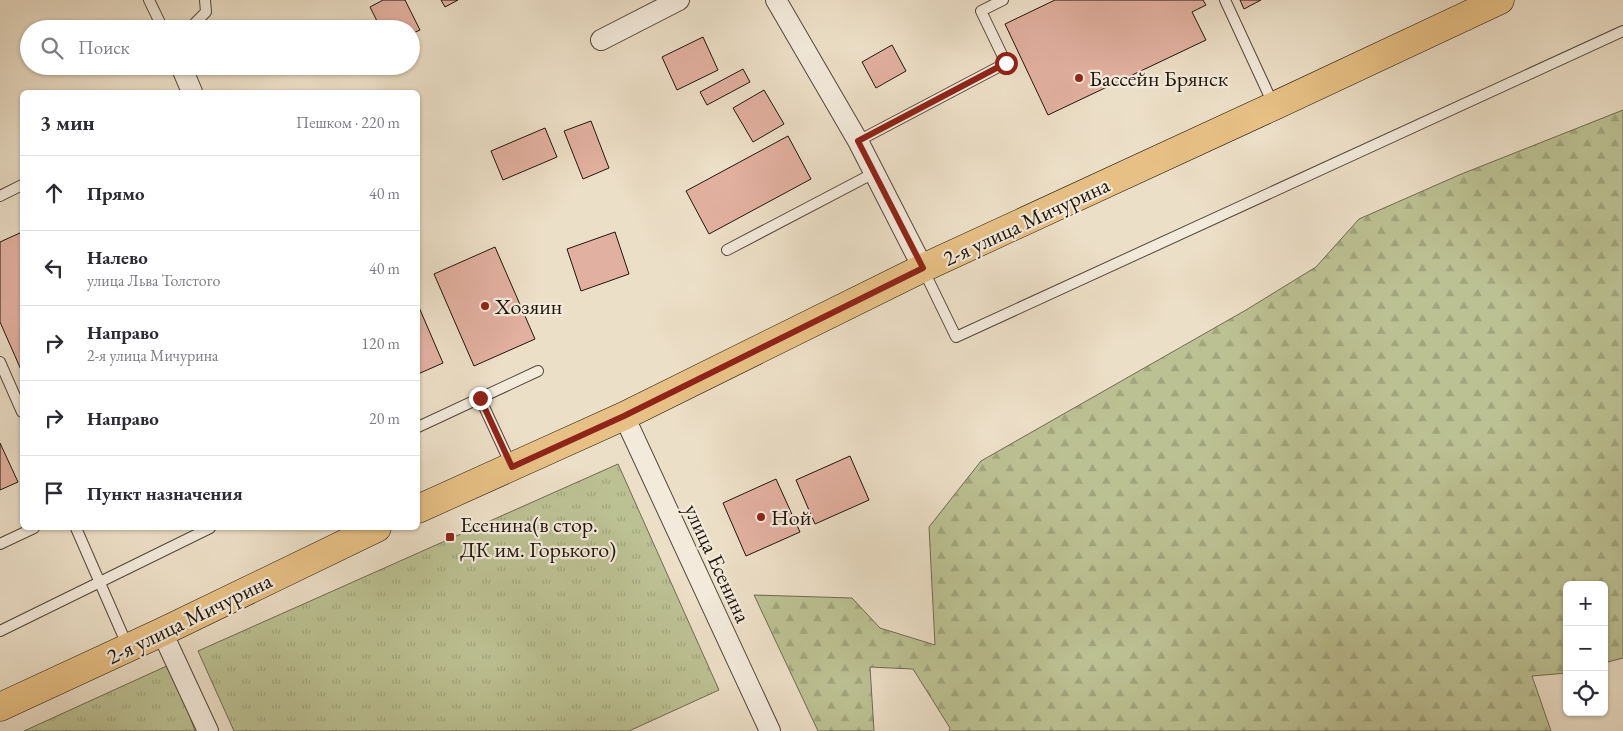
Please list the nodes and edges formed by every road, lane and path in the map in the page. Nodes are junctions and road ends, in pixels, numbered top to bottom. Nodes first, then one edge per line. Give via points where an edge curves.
1 (150, 0) edge
2 (205, 0) edge
3 (679, 0) edge
4 (776, 0) edge
5 (1003, 0) edge
6 (1225, 0) edge
7 (1500, 0) edge
8 (159, 20) edge
9 (198, 20) edge
10 (1623, 31) edge
11 (601, 40) dead end
12 (185, 75) edge
13 (191, 90) edge
14 (1274, 106) junction
15 (858, 141) junction
16 (874, 173) junction
17 (20, 186) edge
18 (0, 196) edge
19 (727, 250) dead end
20 (923, 268) junction
21 (0, 362) edge
22 (538, 371) dead end
23 (480, 398) junction
24 (20, 407) edge
25 (624, 416) junction
26 (420, 426) edge
27 (512, 467) junction
28 (420, 508) edge
29 (30, 530) edge
30 (77, 530) edge
31 (206, 530) edge
32 (373, 530) edge
33 (0, 544) edge
34 (100, 582) junction
35 (0, 631) edge
36 (162, 632) junction
37 (128, 648) junction
38 (0, 707) edge
39 (208, 731) edge
40 (770, 731) edge

1 - 8 lane
2 - 9 lane via 206,12
3 - 11 street
4 - 15 street
5 - 15 lane via 981,11 1006,63
6 - 14 lane
7 - 14 main road, 2-я улица Мичурина
10 - 20 lane via 956,337
12 - 13 street
14 - 20 main road, 2-я улица Мичурина
15 - 16 street
16 - 19 lane
16 - 20 street
17 - 18 lane
20 - 25 main road, 2-я улица Мичурина
21 - 24 lane
22 - 23 lane
23 - 26 lane
23 - 27 lane
25 - 27 main road, 2-я улица Мичурина
25 - 40 street, улица Есенина
27 - 28 main road, 2-я улица Мичурина
29 - 33 lane
30 - 34 lane
31 - 34 lane
32 - 36 main road, 2-я улица Мичурина
34 - 35 lane
34 - 37 lane
36 - 37 main road, 2-я улица Мичурина
36 - 39 street
37 - 38 main road, 2-я улица Мичурина

